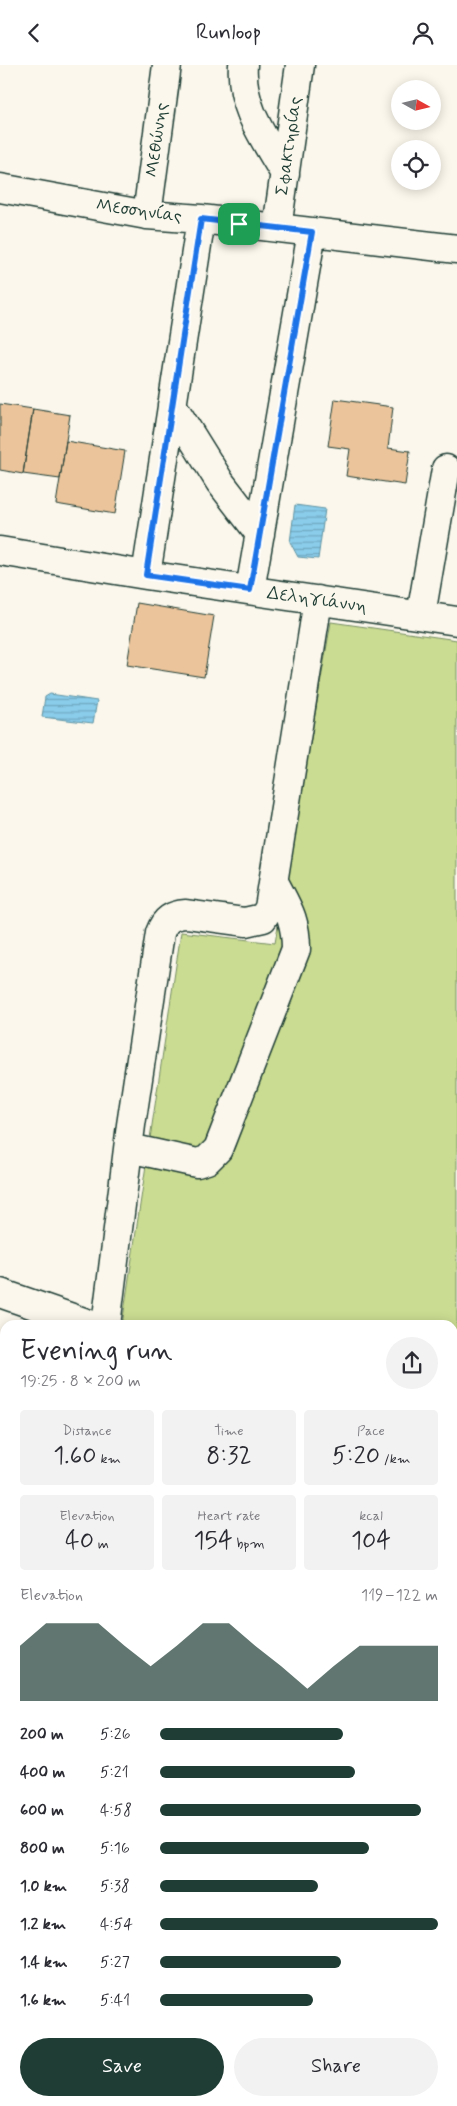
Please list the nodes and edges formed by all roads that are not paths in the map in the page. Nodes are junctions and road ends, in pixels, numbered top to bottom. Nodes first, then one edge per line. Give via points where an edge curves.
1 (168, 65) edge
2 (244, 65) edge
3 (300, 65) edge
4 (284, 174) junction
5 (0, 188) edge
6 (147, 215) junction
7 (201, 219) junction
8 (277, 228) junction
9 (312, 232) junction
10 (457, 249) edge
11 (172, 405) junction
12 (446, 469) dead end
13 (260, 534) junction
14 (0, 551) edge
15 (146, 575) junction
16 (250, 590) junction
17 (318, 600) junction
18 (421, 615) junction
19 (457, 621) edge
20 (274, 882) junction
21 (129, 1148) junction
22 (0, 1293) edge
23 (78, 1320) edge
24 (107, 1320) edge

1 - 6 street, Μεθώνης
2 - 4 street via 250,114
3 - 4 street, Σφακτηρίας
4 - 8 street, Σφακτηρίας
5 - 6 street, Μεσσηνίας
6 - 7 street, Μεσσηνίας
7 - 8 street, Μεσσηνίας
7 - 11 street
8 - 9 street, Μεσσηνίας
9 - 10 street, Μεσσηνίας
9 - 13 street
11 - 13 street via 220,481
11 - 15 street
12 - 18 street
13 - 16 street
14 - 15 street, Δεληγιάννη
15 - 16 street, Δεληγιάννη
16 - 17 street, Δεληγιάννη
17 - 18 street, Δεληγιάννη
17 - 20 street
18 - 19 street, Δεληγιάννη
20 - 21 street via 269,908 263,918 245,921 186,914 169,917 162,925
20 - 21 street via 293,918 296,949 218,1149 207,1160 197,1163
21 - 24 street
22 - 23 street

